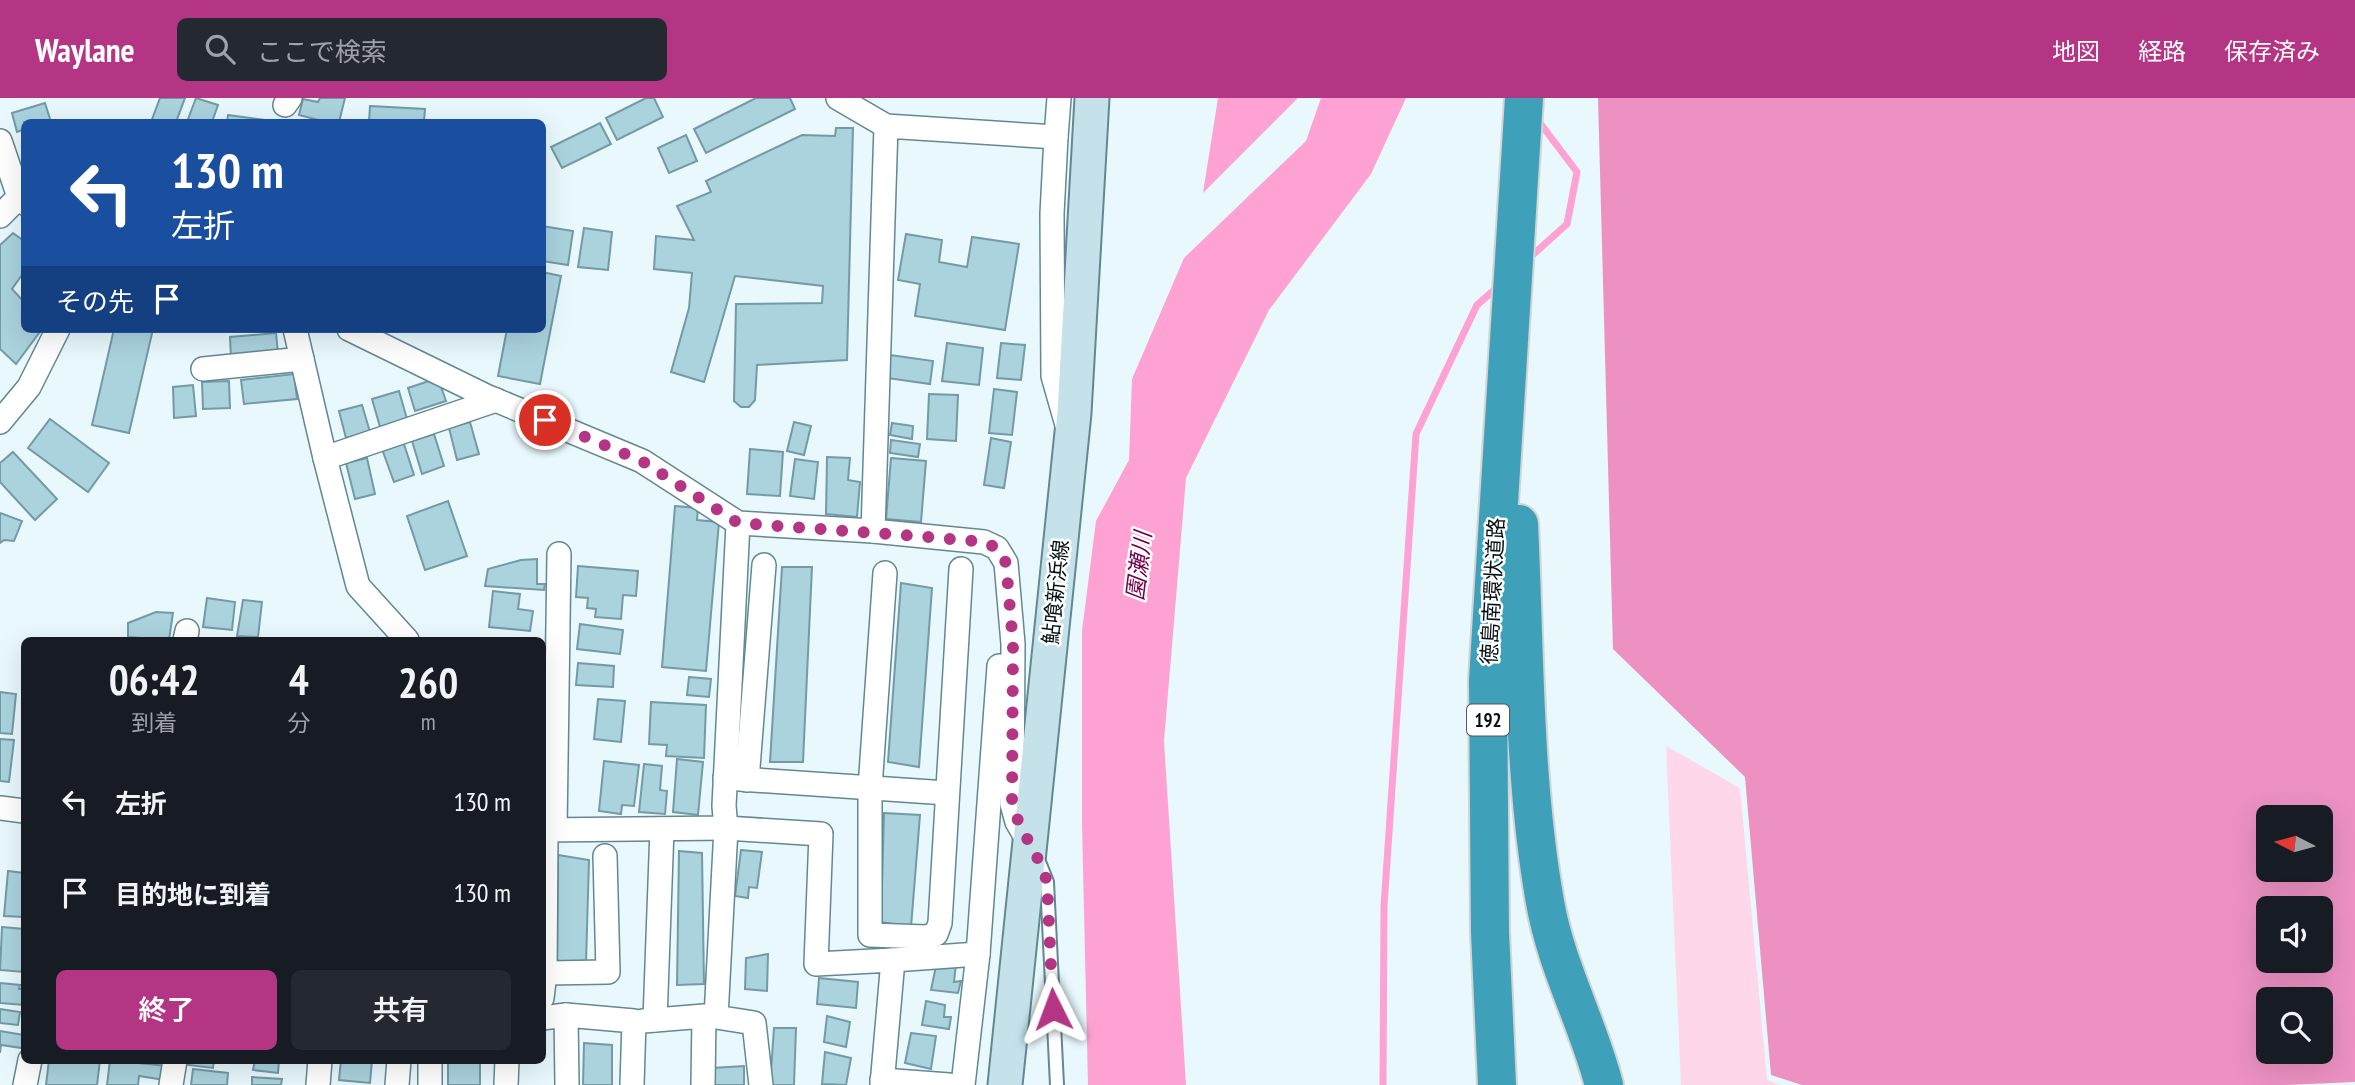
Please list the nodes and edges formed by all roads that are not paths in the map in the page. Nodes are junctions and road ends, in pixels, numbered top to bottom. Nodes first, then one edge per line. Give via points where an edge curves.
1 (838, 98) edge
2 (1059, 98) edge
3 (1093, 98) edge
4 (1524, 98) edge
5 (1542, 98) edge
6 (886, 125) junction
7 (1056, 137) junction
8 (0, 141) edge
9 (21, 197) edge
10 (21, 201) edge
11 (0, 216) edge
12 (56, 333) edge
13 (296, 333) edge
14 (357, 333) edge
15 (1518, 357) junction
16 (302, 359) junction
17 (202, 369) dead end
18 (496, 400) junction
19 (0, 422) edge
20 (1072, 440) junction
21 (325, 458) junction
22 (738, 523) junction
23 (1519, 524) junction
24 (873, 531) junction
25 (559, 554) dead end
26 (1006, 563) junction
27 (764, 565) dead end
28 (961, 569) dead end
29 (885, 573) dead end
30 (404, 637) edge
31 (1488, 680) junction
32 (736, 779) junction
33 (870, 788) junction
34 (947, 793) junction
35 (0, 808) edge
36 (21, 811) edge
37 (726, 828) junction
38 (662, 829) junction
39 (548, 830) edge
40 (1030, 844) junction
41 (605, 856) dead end
42 (546, 925) edge
43 (978, 954) junction
44 (893, 960) junction
45 (546, 973) edge
46 (566, 1015) junction
47 (710, 1016) junction
48 (546, 1017) edge
49 (645, 1021) junction
50 (29, 1064) edge
51 (175, 1064) edge
52 (320, 1064) edge
53 (398, 1064) edge
54 (430, 1064) edge
55 (507, 1064) edge
56 (882, 1082) edge
57 (25, 1085) edge
58 (172, 1085) edge
59 (318, 1085) edge
60 (397, 1085) edge
61 (430, 1085) edge
62 (506, 1085) edge
63 (567, 1085) edge
64 (632, 1085) edge
65 (703, 1085) edge
66 (761, 1085) edge
67 (948, 1085) edge
68 (963, 1085) edge
69 (1005, 1085) edge
70 (1056, 1085) edge
71 (1477, 1085) edge
72 (1497, 1085) edge
73 (1514, 1085) edge
74 (1604, 1085) edge

1 - 6 street
2 - 7 street
3 - 20 main road, 鮎喰新浜線
4 - 15 highway, 徳島南環状道路 / 192
5 - 15 highway, 徳島南環状道路 / 192
6 - 7 street
6 - 24 street
7 - 20 street via 1053,376
8 - 9 street
10 - 11 street
12 - 19 street via 29,387
13 - 16 street
14 - 18 street
15 - 23 highway, 徳島南環状道路 / 192
15 - 31 highway, 徳島南環状道路 / 192
16 - 17 street
16 - 21 street
18 - 21 street
18 - 22 street via 642,461
20 - 40 main road, 鮎喰新浜線
21 - 30 street via 358,586
22 - 24 street
22 - 32 street
23 - 73 highway, 徳島南環状道路 / 192 via 1508,805
23 - 74 highway via 1532,791 1545,903
24 - 26 street via 984,542 997,548
25 - 39 street
26 - 40 street via 1013,644 1012,804
26 - 43 street
27 - 32 street
28 - 34 street
29 - 33 street
31 - 71 highway via 1477,928
31 - 72 highway, 徳島南環状道路 / 192 via 1490,932
32 - 33 street
32 - 37 street via 724,806
33 - 34 street
33 - 34 street via 870,935 936,934
35 - 36 street
37 - 38 street
37 - 44 street via 821,834 816,964
37 - 47 street
38 - 39 street
38 - 49 street
39 - 42 street
40 - 69 main road, 鮎喰新浜線
40 - 70 lane via 1047,882
41 - 45 street via 608,972
43 - 44 street
43 - 68 street
44 - 56 street
46 - 48 street
46 - 49 street
46 - 63 street
47 - 49 street
47 - 65 street
47 - 66 street via 754,1023
49 - 64 street
50 - 57 street
51 - 58 street
52 - 59 street
53 - 60 street
54 - 61 street
55 - 62 street
56 - 67 street

